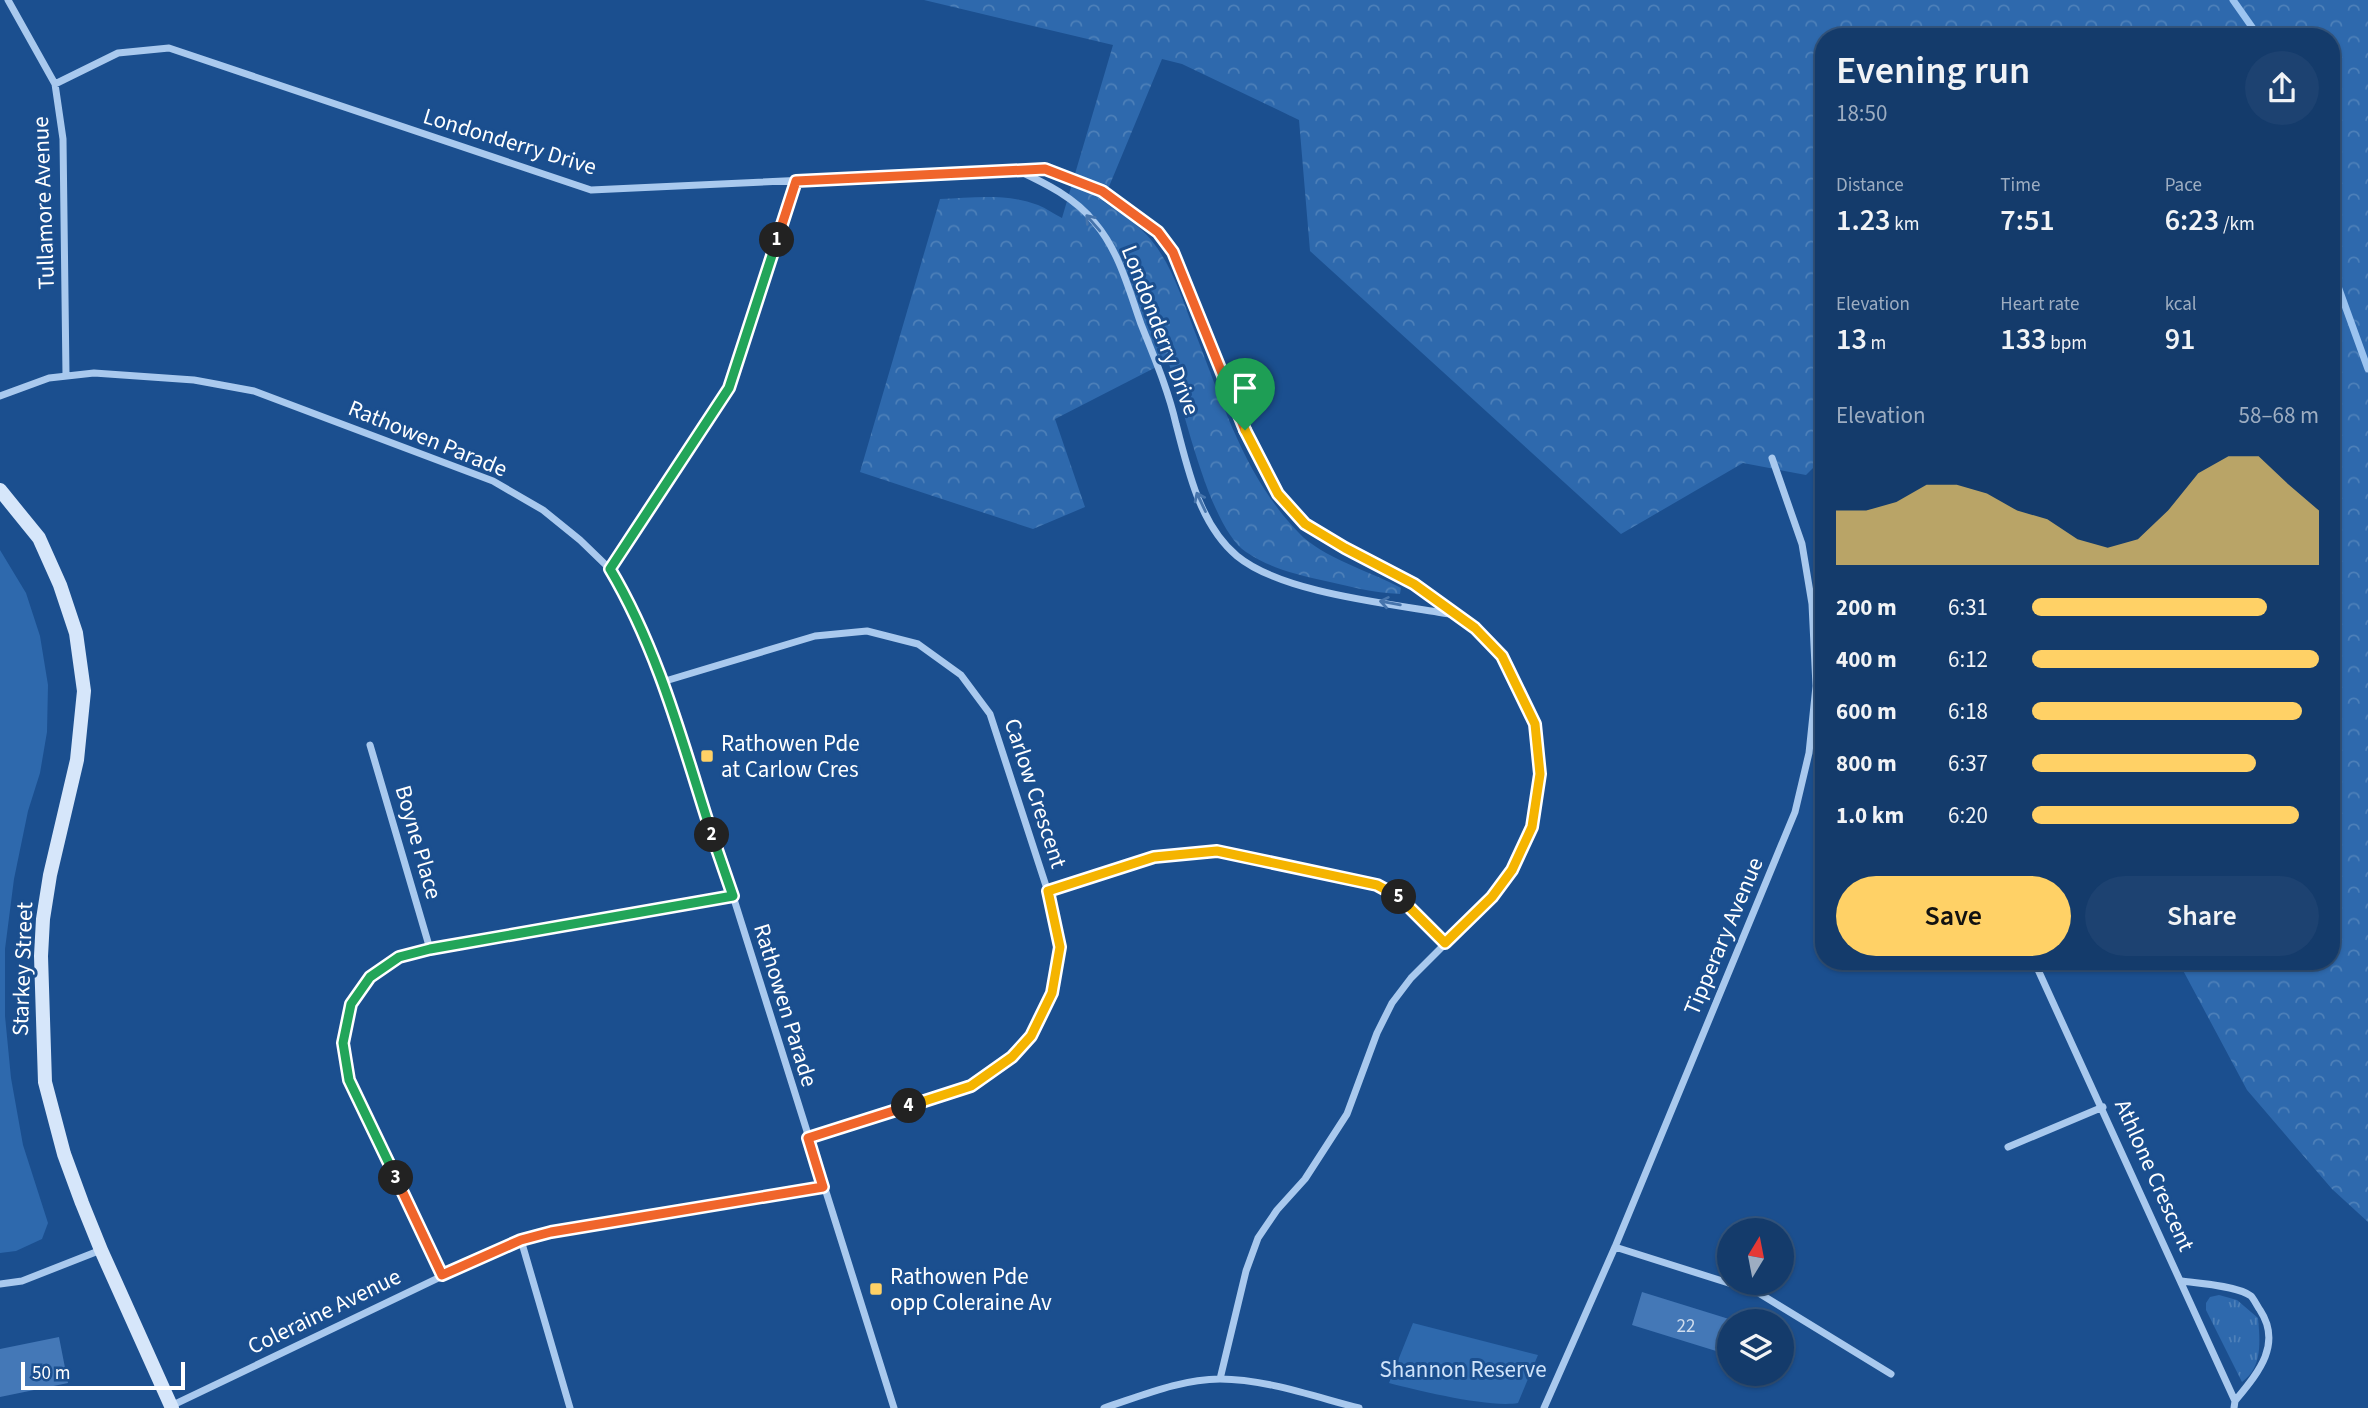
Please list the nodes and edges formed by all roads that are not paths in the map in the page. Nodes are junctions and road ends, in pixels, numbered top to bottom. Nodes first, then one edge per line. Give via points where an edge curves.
1 (9, 0) edge
2 (55, 84) junction
3 (1017, 170) junction
4 (796, 181) junction
5 (66, 374) junction
6 (0, 396) edge
7 (1772, 458) dead end
8 (0, 490) edge
9 (610, 569) junction
10 (1457, 616) junction
11 (1815, 635) edge
12 (662, 682) junction
13 (1815, 717) edge
14 (370, 745) dead end
15 (1048, 891) junction
16 (733, 896) junction
17 (1445, 943) junction
18 (430, 949) junction
19 (2038, 970) edge
20 (2103, 1107) junction
21 (808, 1138) junction
22 (2008, 1147) dead end
23 (823, 1187) junction
24 (521, 1240) junction
25 (1615, 1247) junction
26 (101, 1250) junction
27 (442, 1275) junction
28 (2182, 1281) junction
29 (0, 1284) edge
30 (1891, 1374) dead end
31 (1220, 1379) junction
32 (2235, 1405) edge
33 (172, 1407) edge
34 (570, 1408) edge
35 (894, 1408) edge
36 (1104, 1408) edge
37 (1359, 1408) edge
38 (1544, 1408) edge

1 - 2 street, Tullamore Avenue
2 - 4 street, Londonderry Drive via 118,53 169,48 590,190
2 - 5 street, Tullamore Avenue via 63,139
3 - 4 street, Londonderry Drive
3 - 10 street, Londonderry Drive via 1045,169 1102,191 1158,232 1173,252 1245,430 1278,494 1305,524 1414,584
10 -> 3 street, Londonderry Drive via 1275,579 1237,556 1212,528 1190,479 1171,402 1118,260 1095,222 1055,189
4 - 9 street via 729,388
5 - 6 street, Rathowen Parade
5 - 9 street, Rathowen Parade via 194,380 254,391 493,481 543,510
7 - 11 street, Tipperary Avenue via 1802,544
8 - 26 street, Starkey Street via 39,538 60,585 76,633 84,691 77,760 43,919 42,1041 45,1082 64,1154
9 - 12 street, Rathowen Parade via 643,632
10 - 17 street, Londonderry Drive via 1502,656 1535,724 1540,774 1532,827 1512,870 1492,897
12 - 15 street, Carlow Crescent via 814,636 867,631 918,645 961,674 990,714
12 - 16 street, Rathowen Parade
13 - 25 street, Tipperary Avenue via 1795,812
14 - 18 street, Boyne Place
15 - 17 street via 1154,857 1217,851 1377,885 1400,898
15 - 21 street, Carlow Crescent via 1060,947 1052,993 1031,1036 1012,1057 971,1086
16 - 18 street
16 - 21 street, Rathowen Parade
17 - 31 street, Londonderry Drive via 1392,1003 1347,1114 1258,1238
18 - 27 street via 399,957 370,977 351,1004 343,1043 349,1080
19 - 20 street, Athlone Crescent
20 - 22 street
20 - 28 street, Athlone Crescent
21 - 23 street, Rathowen Parade
23 - 24 street, Coleraine Avenue
23 - 35 street, Rathowen Parade
24 - 27 street, Coleraine Avenue
24 - 34 street
25 - 30 street via 1757,1292
25 - 38 street, Tipperary Avenue
26 - 29 street via 22,1281
26 - 33 street, Starkey Street
27 - 33 street, Coleraine Avenue
28 - 32 street, Athlone Crescent
28 - 32 street via 2219,1285 2250,1296 2266,1320 2270,1344 2261,1368
31 - 36 street via 1169,1387
31 - 37 street

